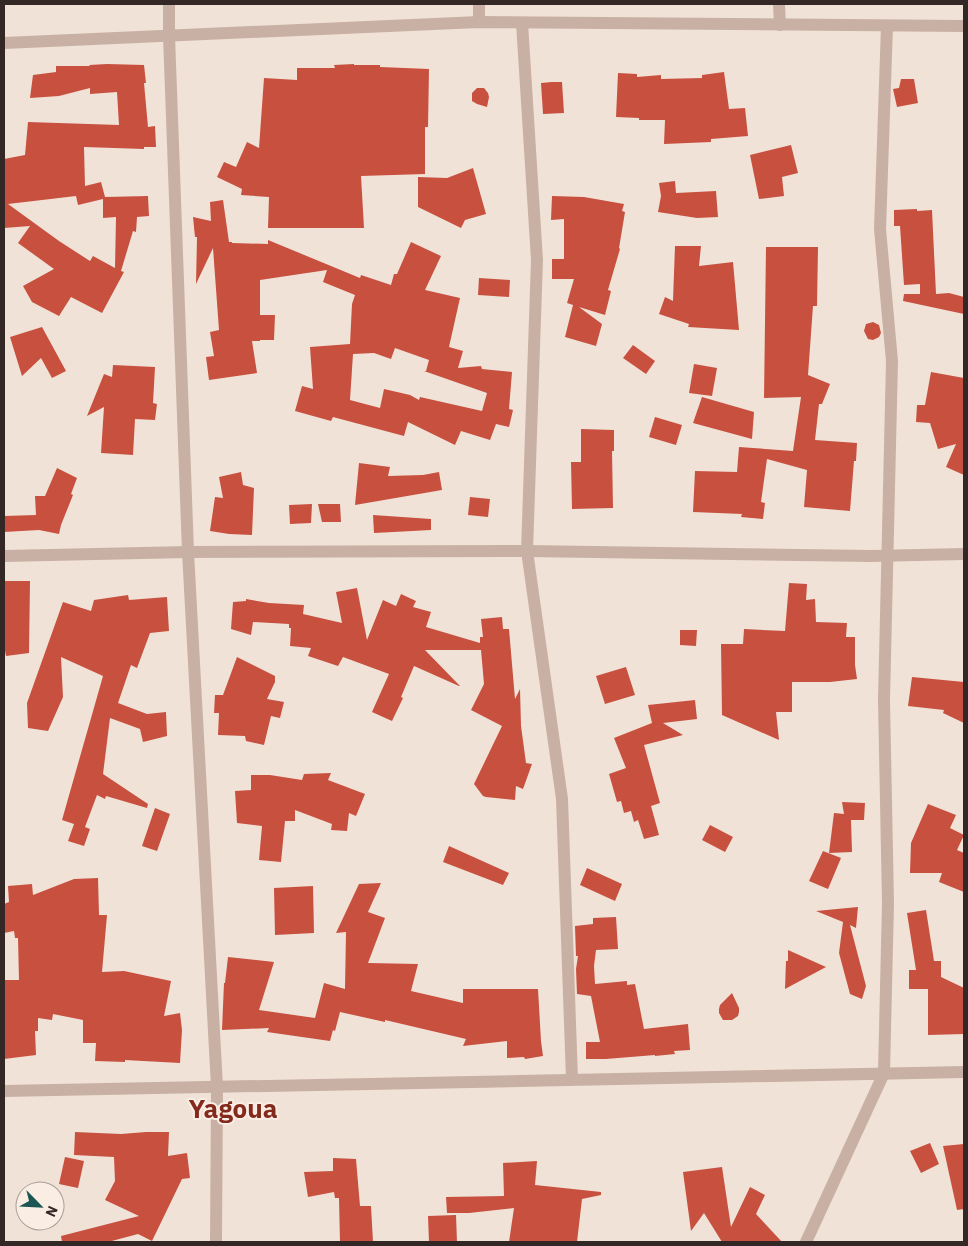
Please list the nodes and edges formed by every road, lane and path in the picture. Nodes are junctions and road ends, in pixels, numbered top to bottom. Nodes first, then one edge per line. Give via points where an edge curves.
1 (169, 4) edge
2 (479, 4) edge
3 (779, 4) edge
4 (479, 22) junction
5 (522, 23) junction
6 (780, 25) junction
7 (887, 26) junction
8 (964, 26) edge
9 (169, 36) junction
10 (4, 44) edge
11 (527, 551) junction
12 (188, 552) junction
13 (964, 554) edge
14 (4, 556) edge
15 (888, 556) junction
16 (964, 1072) edge
17 (884, 1073) junction
18 (572, 1079) junction
19 (216, 1087) junction
20 (4, 1091) edge
21 (216, 1242) edge
22 (806, 1242) edge

1 - 9 street
2 - 4 street
3 - 6 street
4 - 5 street
4 - 9 street
5 - 6 street
5 - 11 street via 537,260
6 - 7 street
7 - 8 street
7 - 15 street via 880,229 892,361
9 - 10 street
9 - 12 street
11 - 12 street
11 - 15 street
11 - 18 street via 562,799
12 - 14 street
12 - 19 street
13 - 15 street
15 - 17 street via 884,700 888,903
16 - 17 street
17 - 18 street
17 - 22 street
18 - 19 street
19 - 20 street
19 - 21 street

